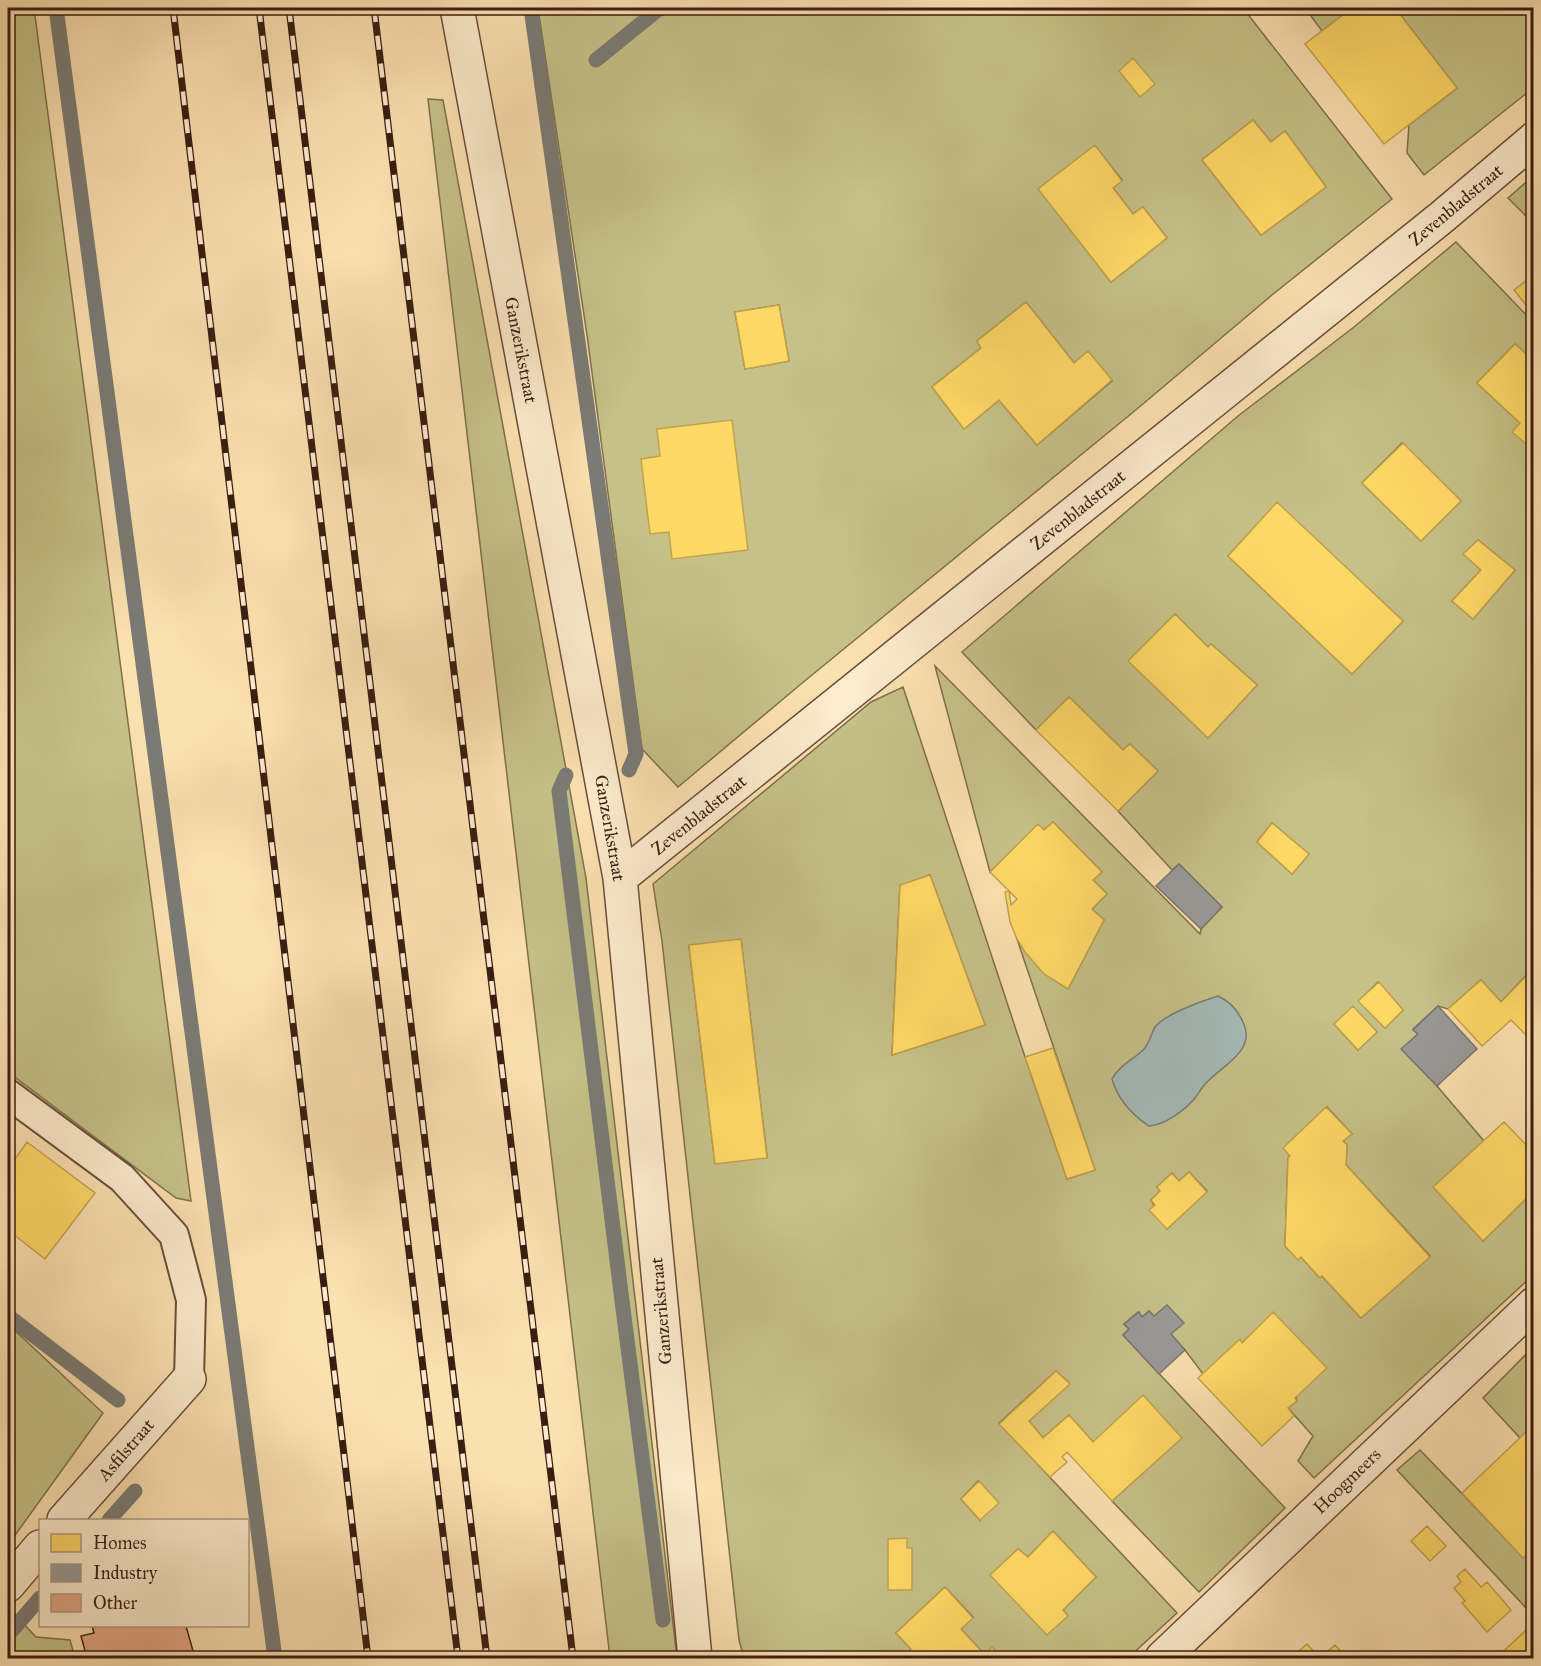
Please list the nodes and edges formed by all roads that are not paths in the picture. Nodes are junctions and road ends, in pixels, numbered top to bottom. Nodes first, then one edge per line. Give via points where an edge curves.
1 (457, 8) edge
2 (1533, 139) edge
3 (620, 878) junction
4 (8, 1094) edge
5 (1533, 1304) edge
6 (189, 1378) joint
7 (66, 1519) edge
8 (39, 1548) edge
9 (8, 1585) edge
10 (694, 1659) edge
11 (1161, 1659) edge

1 - 3 street, Ganzerikstraat
2 - 3 street, Zevenbladstraat via 1442,217
3 - 10 street, Ganzerikstraat
4 - 6 lane via 122,1178 174,1235 191,1300
5 - 11 street, Hoogmeers
6 - 7 street, Asfilstraat
8 - 9 street

